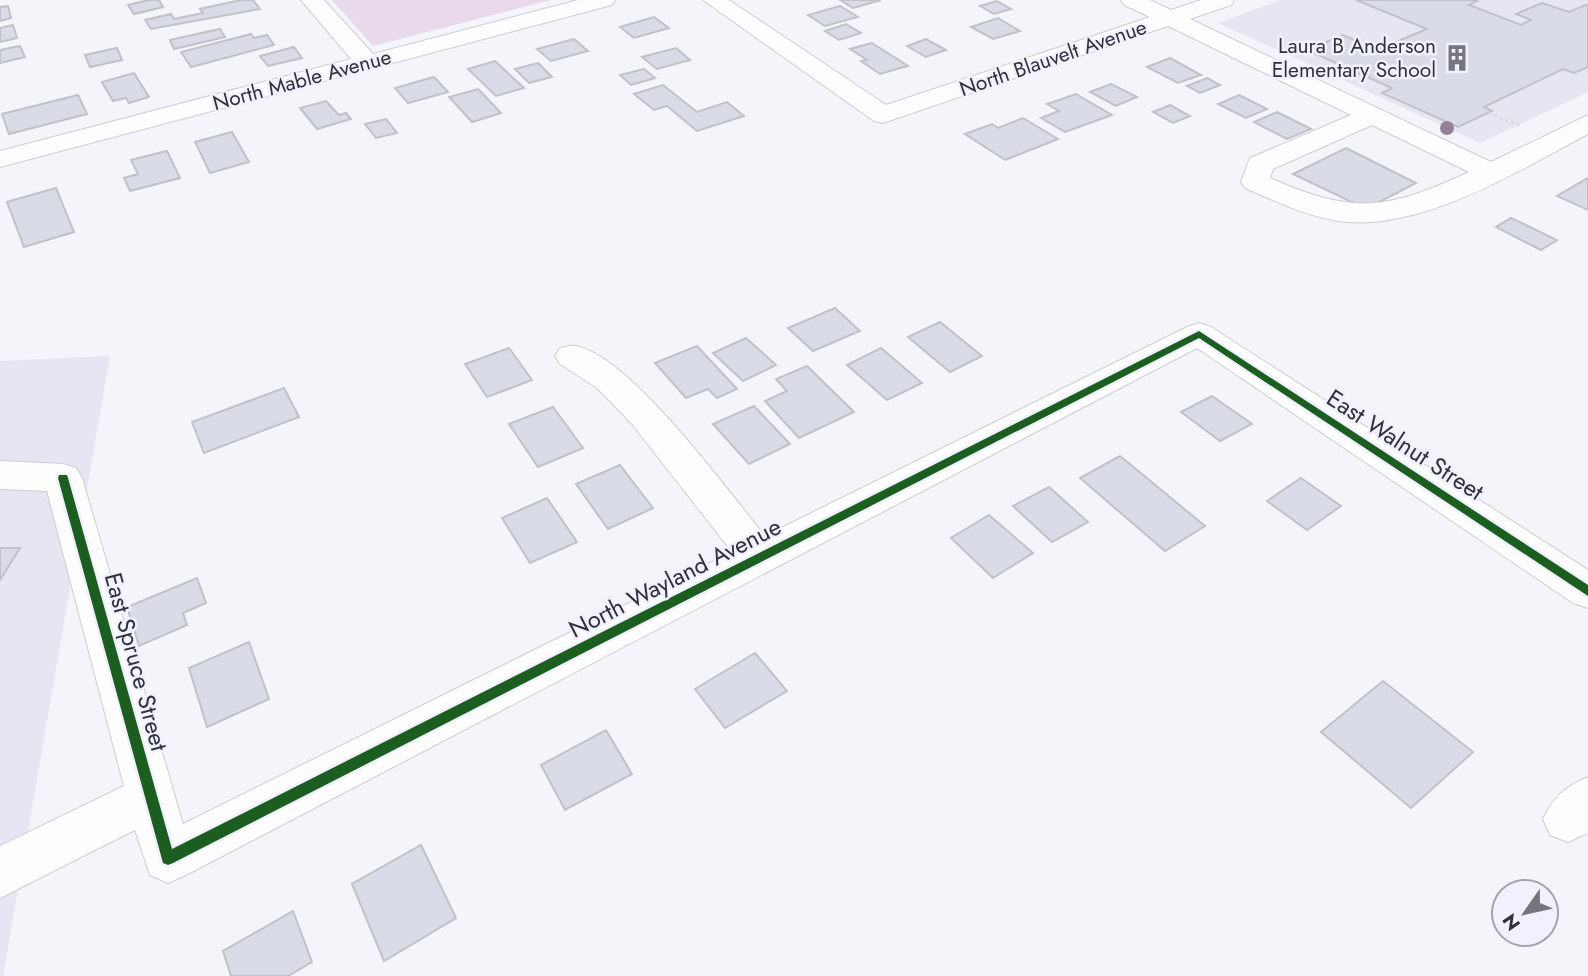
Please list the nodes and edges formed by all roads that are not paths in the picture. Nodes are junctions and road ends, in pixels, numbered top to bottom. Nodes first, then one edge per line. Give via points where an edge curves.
1 (312, 0) edge
2 (604, 0) edge
3 (714, 0) edge
4 (1132, 0) edge
5 (1223, 0) edge
6 (1171, 18) junction
7 (367, 62) junction
8 (1373, 115) junction
9 (1588, 123) edge
10 (0, 159) edge
11 (1490, 172) junction
12 (1199, 334) joint
13 (572, 356) dead end
14 (0, 475) edge
15 (760, 558) junction
16 (1588, 591) edge
17 (151, 797) junction
18 (168, 858) joint
19 (10, 861) edge

1 - 7 street
2 - 7 street, North Mable Avenue
3 - 6 street, North Blauvelt Avenue via 883,115
4 - 6 street
5 - 6 street, North Blauvelt Avenue
6 - 8 street
7 - 10 street, North Mable Avenue
8 - 11 street
8 - 11 street via 1260,164 1255,182 1285,196 1348,213 1430,199
9 - 11 street
12 - 15 street, North Wayland Avenue
12 - 16 street, East Walnut Street
13 - 15 street via 610,380 645,415
14 - 17 street, East Spruce Street via 63,478
15 - 18 street, North Wayland Avenue
17 - 18 street, East Spruce Street
17 - 19 street

